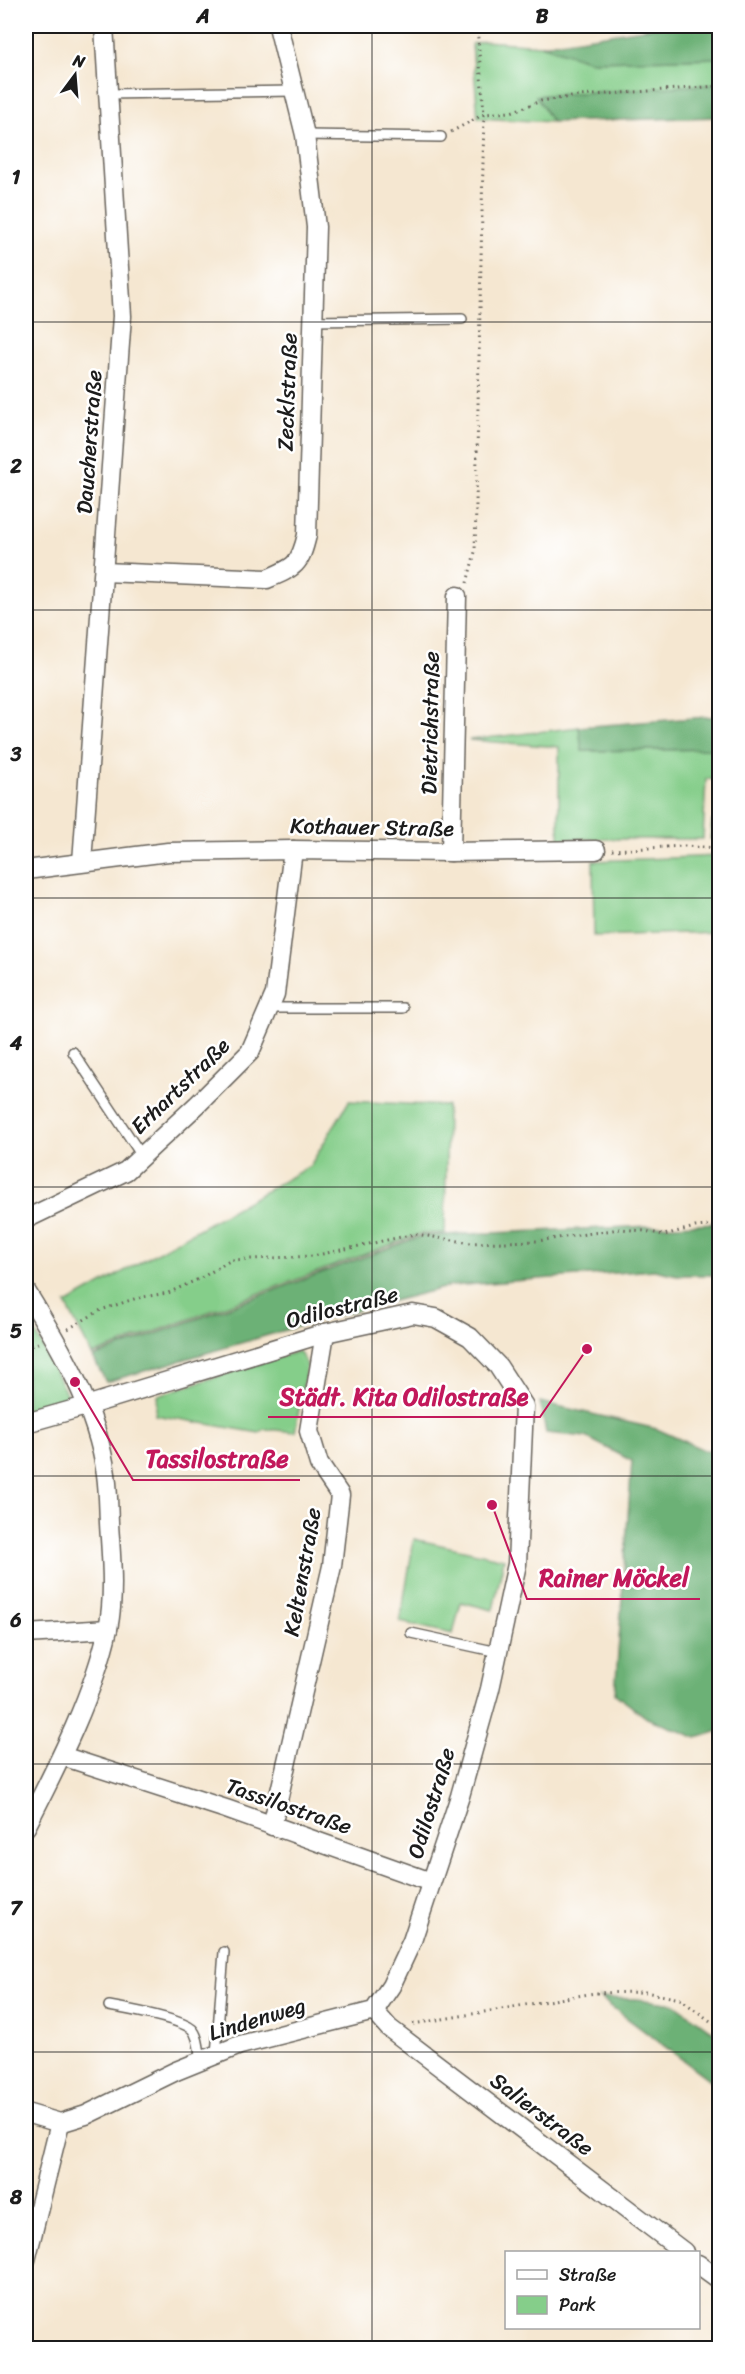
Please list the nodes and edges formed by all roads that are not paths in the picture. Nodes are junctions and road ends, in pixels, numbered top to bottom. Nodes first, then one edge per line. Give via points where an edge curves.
1 (104, 26) edge
2 (278, 26) edge
3 (294, 91) junction
4 (108, 94) junction
5 (305, 135) junction
6 (441, 137) road end
7 (462, 320) dead end
8 (313, 321) junction
9 (104, 572) junction
10 (457, 596) road end
11 (293, 850) junction
12 (596, 850) road end
13 (451, 852) junction
14 (82, 862) junction
15 (26, 870) edge
16 (269, 1008) junction
17 (403, 1008) dead end
18 (73, 1052) dead end
19 (142, 1156) junction
20 (26, 1219) edge
21 (26, 1291) edge
22 (326, 1333) junction
23 (87, 1406) junction
24 (26, 1423) edge
25 (108, 1629) junction
26 (411, 1633) dead end
27 (26, 1634) edge
28 (498, 1652) junction
29 (62, 1756) junction
30 (272, 1826) junction
31 (26, 1827) edge
32 (431, 1882) junction
33 (224, 1952) dead end
34 (109, 2006) dead end
35 (374, 2011) junction
36 (209, 2058) junction
37 (26, 2113) edge
38 (60, 2123) junction
39 (681, 2251) edge
40 (26, 2260) edge
41 (700, 2265) edge
42 (720, 2280) edge

1 - 4 street, Daucherstraße
2 - 3 street, Zecklstraße
3 - 4 lane
3 - 5 street, Zecklstraße
4 - 9 street, Daucherstraße via 122,316
5 - 6 lane
5 - 8 street, Zecklstraße via 316,227
7 - 8 lane
8 - 9 street, Zecklstraße via 307,535 302,557 288,570 267,579
9 - 14 street, Daucherstraße
10 - 13 street, Dietrichstraße
11 - 13 street, Kothauer Straße
11 - 14 street, Kothauer Straße via 168,852
11 - 16 street, Erhartstraße
12 - 13 street, Kothauer Straße
14 - 15 street, Kothauer Straße
16 - 17 lane
16 - 19 street, Erhartstraße via 250,1052
18 - 19 lane
19 - 20 street, Erhartstraße via 126,1171
21 - 23 street
22 - 23 street, Odilostraße
22 - 28 street, Odilostraße via 413,1314 436,1318 470,1337 498,1366 524,1407 517,1564
22 - 30 street, Keltenstraße via 309,1431 319,1464 340,1495 332,1566
23 - 24 street, Odilostraße
23 - 25 street via 106,1474 113,1582
25 - 27 street
25 - 29 street
26 - 28 lane
28 - 32 street, Odilostraße via 460,1796
29 - 30 street, Tassilostraße
29 - 31 street
30 - 32 street, Tassilostraße
32 - 35 street via 412,1941 391,1986
33 - 36 lane
34 - 36 lane via 150,2014 190,2028
35 - 36 street, Lindenweg via 240,2045
35 - 39 street, Salierstraße via 389,2028
36 - 38 street, Lindenweg via 86,2115
37 - 38 street
38 - 40 street
41 - 42 street

